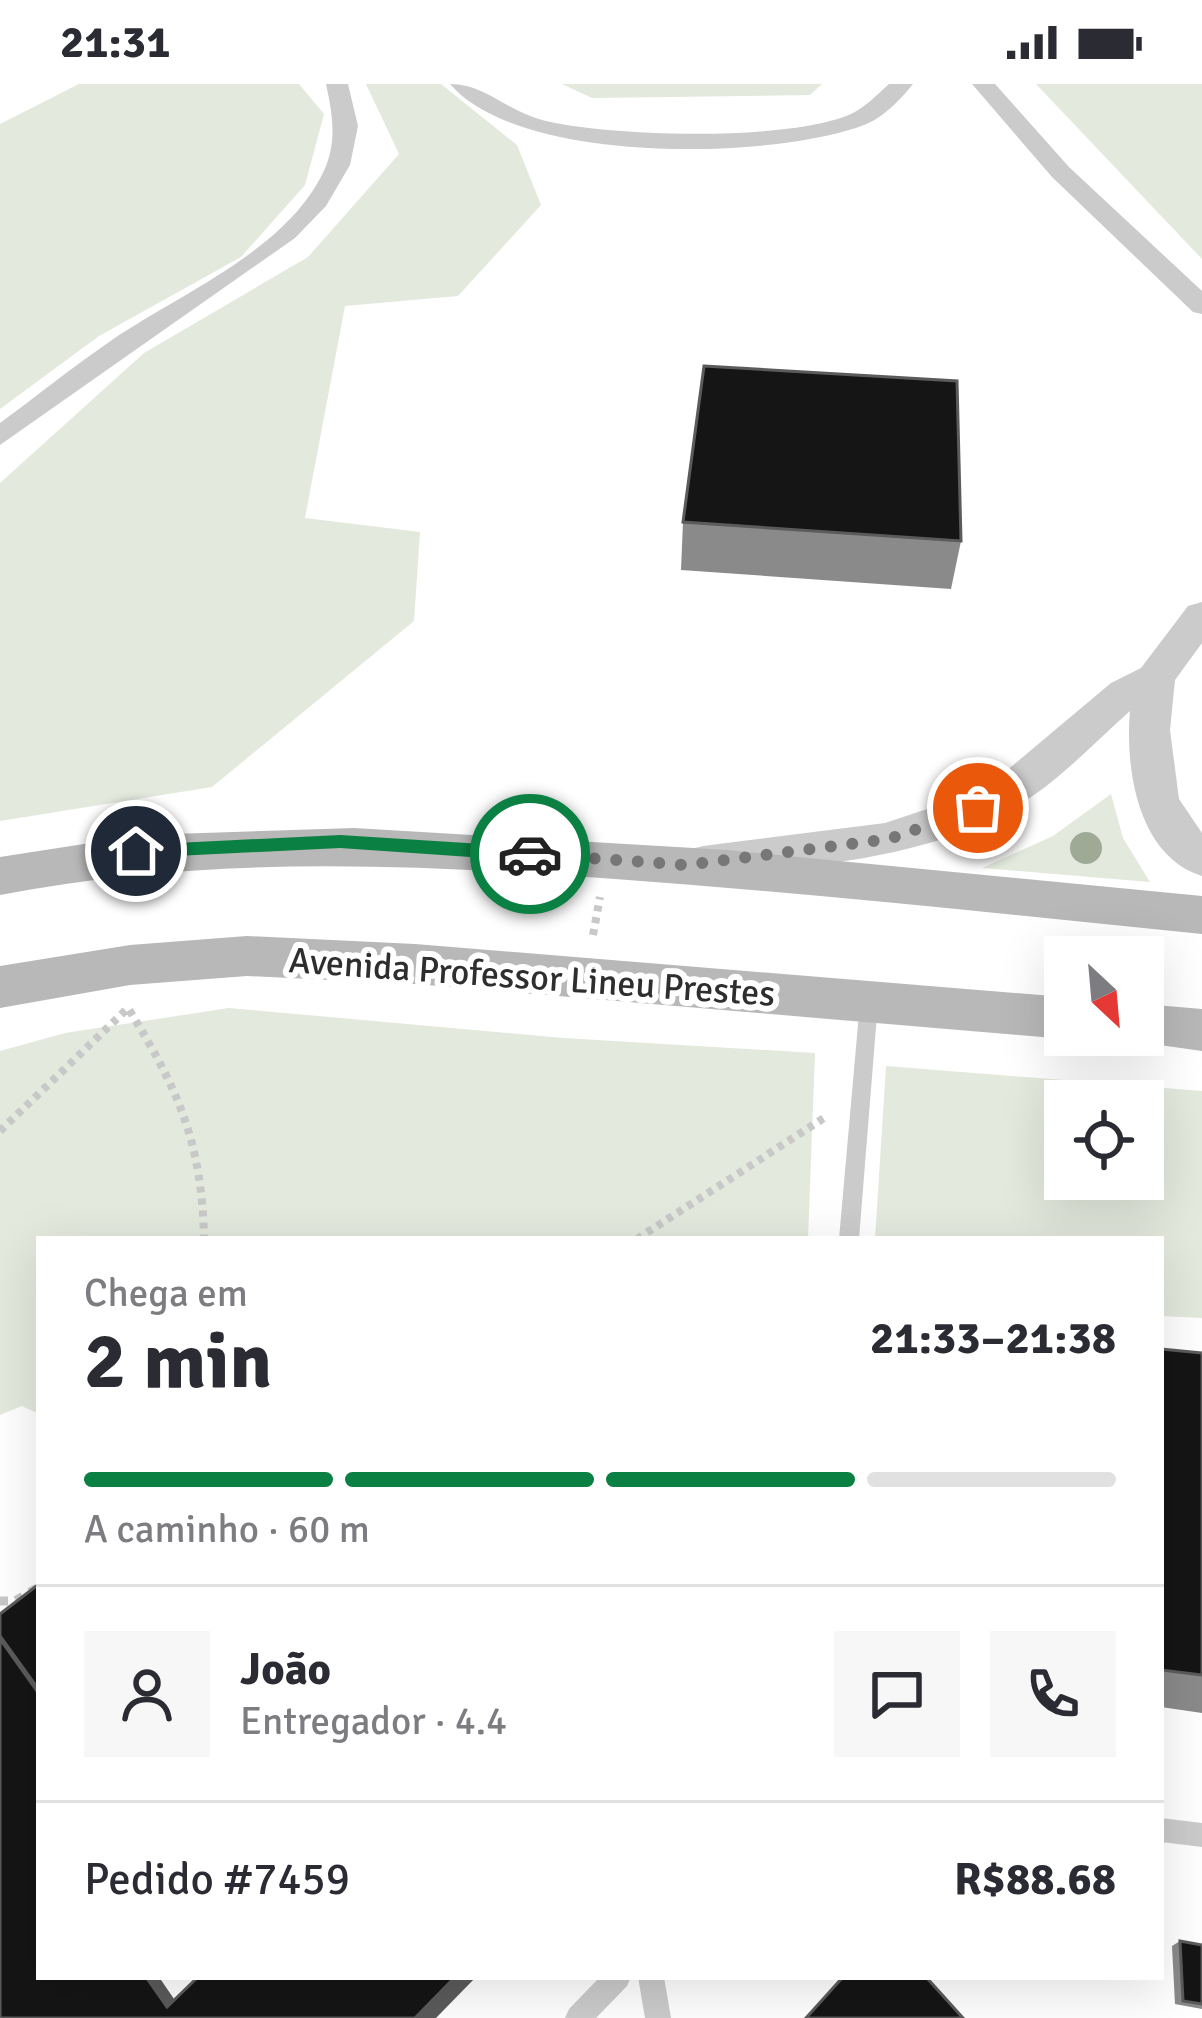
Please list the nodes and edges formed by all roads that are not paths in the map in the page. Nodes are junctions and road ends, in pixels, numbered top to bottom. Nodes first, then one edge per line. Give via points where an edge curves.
1 (337, 84) edge
2 (461, 84) edge
3 (902, 84) edge
4 (983, 84) edge
5 (1202, 306) edge
6 (0, 436) edge
7 (1202, 615) edge
8 (1155, 678) junction
9 (1202, 860) edge
10 (686, 865) junction
11 (0, 876) edge
12 (1202, 915) edge
13 (0, 987) edge
14 (868, 1002) junction
15 (1044, 1016) edge
16 (1164, 1026) edge
17 (1202, 1030) edge
18 (849, 1236) edge
19 (1164, 1830) edge
20 (1202, 1835) edge
21 (615, 1980) edge
22 (652, 1980) edge
23 (578, 2018) edge
24 (658, 2018) edge

1 - 6 street via 343,128 331,179 276,246
2 - 3 street via 537,126 657,138 812,131 861,118
4 - 5 street via 1065,180
7 - 8 street
8 - 9 street via 1148,778 1172,826
8 - 10 street via 1125,693 1014,788 934,827
10 - 11 main road via 340,842 96,855
10 - 12 main road
13 - 14 main road, Avenida Professor Lineu Prestes via 247,956
14 - 15 main road, Avenida Professor Lineu Prestes
14 - 18 lane
16 - 17 main road
19 - 20 lane
21 - 23 lane
22 - 24 lane

